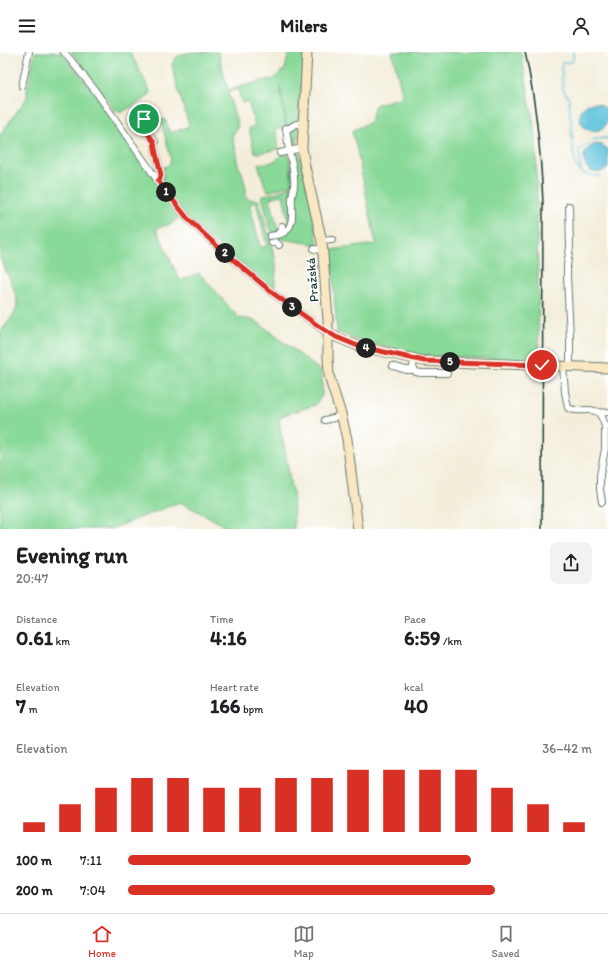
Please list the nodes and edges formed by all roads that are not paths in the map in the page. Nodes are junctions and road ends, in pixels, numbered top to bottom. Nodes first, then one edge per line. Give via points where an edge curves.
1 (29, 52) edge
2 (64, 52) edge
3 (307, 52) edge
4 (22, 86) dead end
5 (139, 121) dead end
6 (302, 124) junction
7 (302, 148) junction
8 (289, 151) junction
9 (280, 153) dead end
10 (158, 181) junction
11 (569, 206) dead end
12 (282, 226) dead end
13 (273, 238) junction
14 (332, 240) dead end
15 (279, 244) dead end
16 (319, 247) junction
17 (329, 334) junction
18 (414, 364) junction
19 (393, 366) dead end
20 (567, 366) junction
21 (608, 368) edge
22 (447, 373) dead end
23 (608, 412) edge
24 (599, 413) junction
25 (341, 414) junction
26 (325, 420) dead end
27 (606, 427) edge
28 (602, 502) dead end
29 (358, 529) edge

1 - 4 street
2 - 10 street via 94,89
3 - 6 street, Pražská
5 - 10 street via 154,142 161,175
6 - 7 street, Pražská
6 - 8 street via 286,129
7 - 8 street
7 - 16 street, Pražská via 318,224
8 - 9 street
8 - 13 street via 295,180 291,224 286,232
10 - 17 street via 188,219 218,247 274,294
11 - 20 street via 570,247 567,276 570,338
12 - 13 street
13 - 15 street
14 - 16 street
16 - 17 street, Pražská via 327,299
17 - 18 street
17 - 25 street, Pražská via 330,379
18 - 19 street via 410,371
18 - 20 street via 424,361
18 - 22 street via 416,372
20 - 21 street
20 - 24 street via 568,408
23 - 24 street
24 - 27 street
25 - 26 street
25 - 29 street, Pražská via 347,438
27 - 28 street via 600,482

